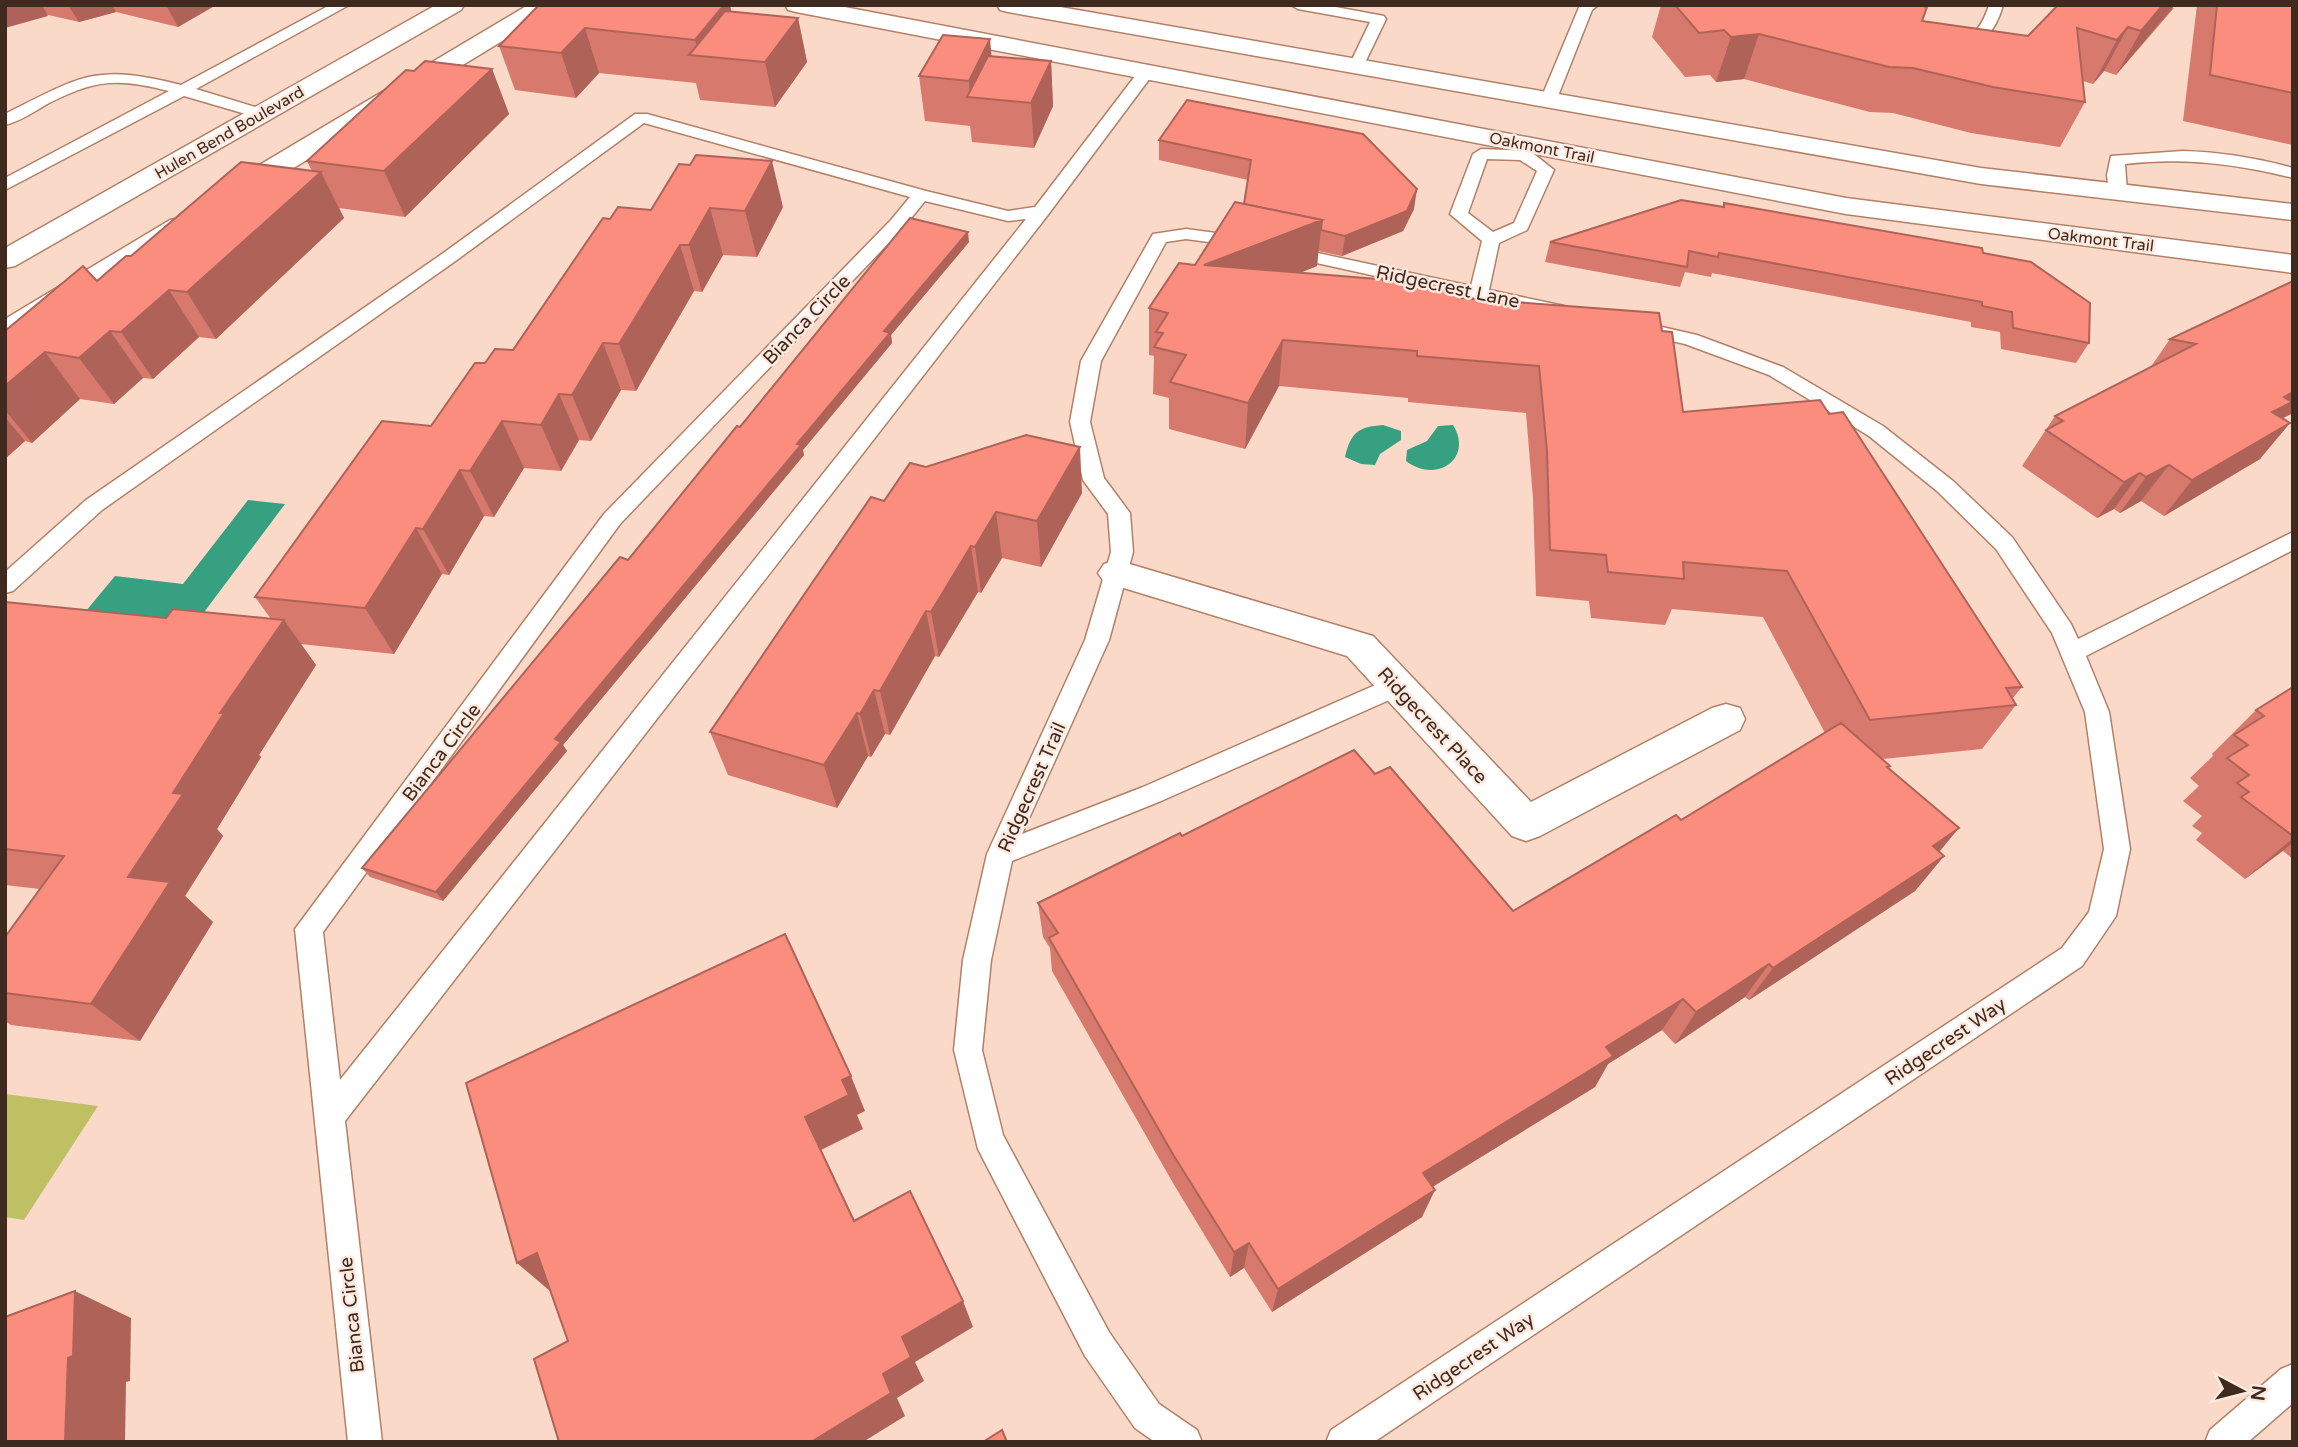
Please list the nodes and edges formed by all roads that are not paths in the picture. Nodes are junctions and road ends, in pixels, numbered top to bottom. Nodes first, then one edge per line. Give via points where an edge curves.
1 (342, 5) edge
2 (453, 5) edge
3 (545, 5) edge
4 (796, 5) edge
5 (1009, 5) edge
6 (1298, 5) edge
7 (1591, 5) edge
8 (1996, 5) edge
9 (1383, 12) edge
10 (1945, 45) edge
11 (1356, 68) junction
12 (1145, 74) junction
13 (183, 92) junction
14 (1548, 101) junction
15 (262, 114) junction
16 (5, 120) edge
17 (1528, 149) junction
18 (2293, 173) edge
19 (5, 185) edge
20 (2118, 192) junction
21 (921, 195) junction
22 (1041, 212) junction
23 (2293, 212) edge
24 (1159, 238) joint
25 (1491, 240) junction
26 (5, 260) edge
27 (2293, 264) edge
28 (1479, 293) junction
29 (1571, 313) edge
30 (1624, 325) edge
31 (5, 332) edge
32 (2293, 540) edge
33 (1116, 573) junction
34 (5, 585) edge
35 (2072, 653) junction
36 (1397, 686) junction
37 (1726, 719) dead end
38 (1000, 854) junction
39 (329, 1118) junction
40 (2293, 1381) edge
41 (365, 1442) edge
42 (1185, 1442) edge
43 (1343, 1442) edge
44 (2222, 1442) edge

1 - 13 lane
2 - 15 street, Hulen Bend Boulevard
3 - 31 street
4 - 12 street, Oakmont Trail
5 - 11 street
6 - 9 lane
7 - 14 lane via 1586,7
8 - 10 lane via 1982,35 1964,45
9 - 11 lane
11 - 14 street
12 - 17 street, Oakmont Trail
12 - 22 lane
13 - 15 lane
13 - 16 lane via 139,79 101,77
13 - 19 lane
14 - 17 street
14 - 20 street via 1981,176
15 - 26 street, Hulen Bend Boulevard
17 - 25 lane via 1546,170 1521,226
17 - 25 lane via 1480,154 1459,214
17 - 27 street, Oakmont Trail via 1846,206
18 - 20 lane via 2217,158 2141,156 2117,160
20 - 23 street
21 - 22 lane via 1008,216
21 - 34 lane via 641,117 94,505
21 - 39 lane, Bianca Circle via 612,519 309,929
22 - 39 lane
24 - 28 lane, Ridgecrest Lane via 1186,234 1242,242
24 - 33 lane, Ridgecrest Trail via 1091,361 1080,422 1094,480 1119,513 1122,552
25 - 28 lane
28 - 29 lane, Ridgecrest Lane
30 - 35 lane via 1690,339 1776,371 1876,431 1945,486 2004,543 2063,630
32 - 35 lane
33 - 36 street, Ridgecrest Place via 1360,646
33 - 38 lane, Ridgecrest Trail via 1097,640
35 - 43 lane, Ridgecrest Way via 2097,712 2117,849 2102,916 2072,957
36 - 37 street, Ridgecrest Place via 1526,824
36 - 38 lane via 1152,794
38 - 42 lane, Ridgecrest Trail via 977,960 968,1050 989,1139 1097,1344 1147,1416
39 - 41 lane, Bianca Circle
40 - 44 lane

